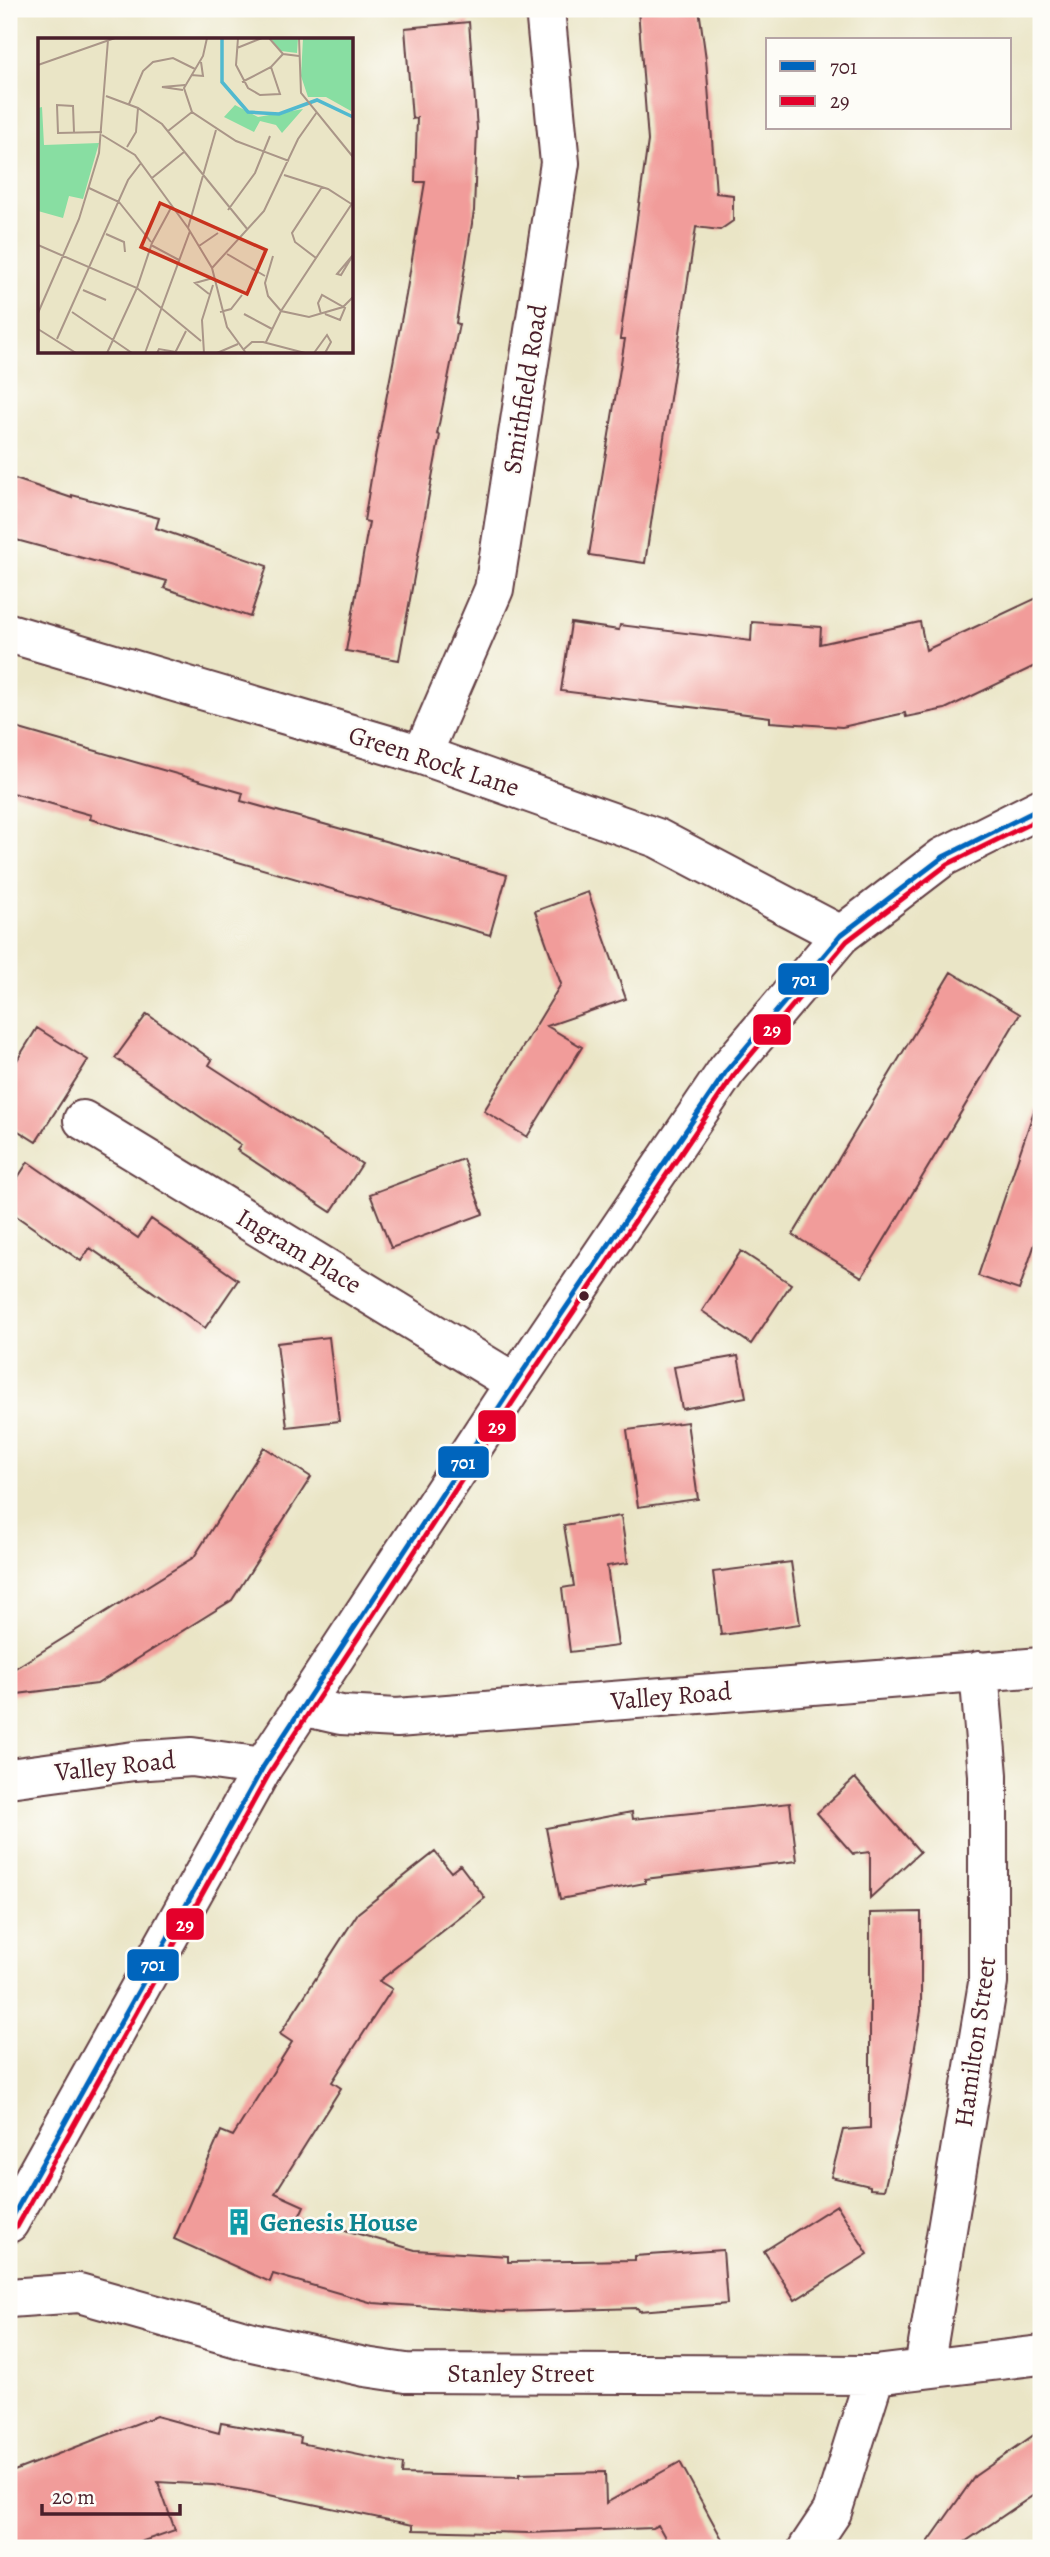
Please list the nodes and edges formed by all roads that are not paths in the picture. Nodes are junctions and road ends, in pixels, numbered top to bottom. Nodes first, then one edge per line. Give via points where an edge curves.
1 (545, 9) edge
2 (9, 633) edge
3 (422, 755) junction
4 (1040, 809) edge
5 (841, 935) junction
6 (83, 1120) dead end
7 (515, 1383) junction
8 (1041, 1667) edge
9 (979, 1671) junction
10 (302, 1706) junction
11 (263, 1767) junction
12 (9, 1778) edge
13 (9, 2223) edge
14 (9, 2298) edge
15 (1041, 2355) edge
16 (924, 2368) junction
17 (875, 2375) junction
18 (808, 2548) edge

1 - 3 street, Smithfield Road via 560,163 494,589
2 - 3 street, Green Rock Lane
3 - 5 street, Green Rock Lane via 657,838
4 - 5 street via 943,857
5 - 7 street via 727,1070
6 - 7 street, Ingram Place
7 - 10 street
8 - 9 street, Valley Road
9 - 10 street, Valley Road via 397,1718 341,1715
9 - 16 street, Hamilton Street via 988,1775 988,1983
10 - 11 street
11 - 12 street, Valley Road via 192,1757
11 - 13 street
14 - 17 street, Stanley Street via 79,2293 252,2342 406,2373
15 - 16 street, Stanley Street
16 - 17 street, Stanley Street
17 - 18 street via 832,2512

